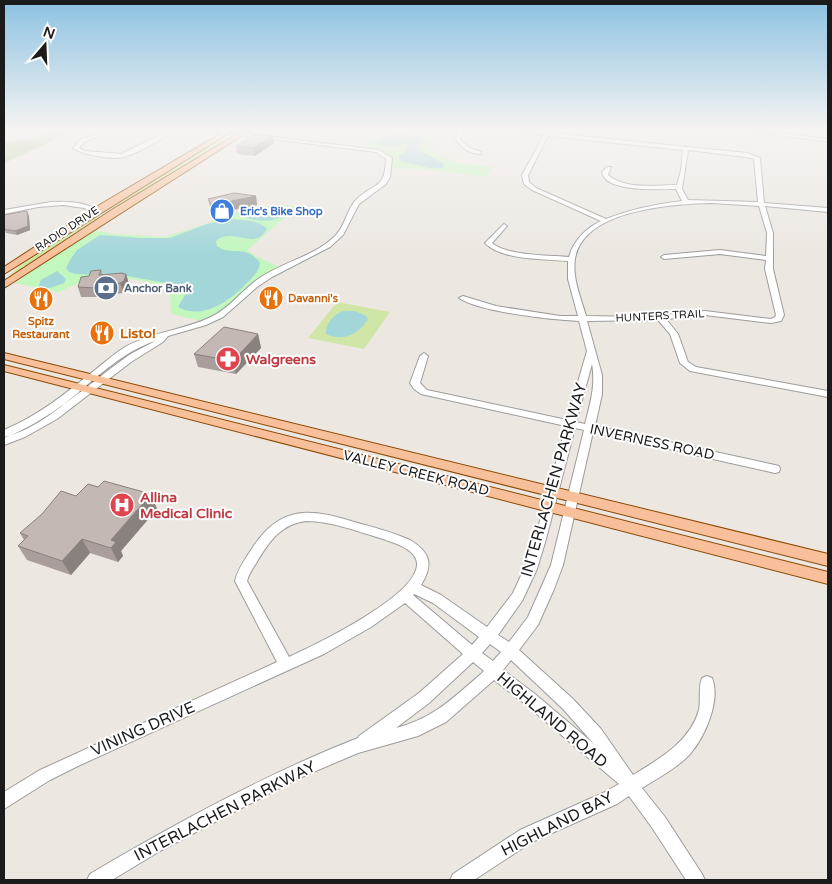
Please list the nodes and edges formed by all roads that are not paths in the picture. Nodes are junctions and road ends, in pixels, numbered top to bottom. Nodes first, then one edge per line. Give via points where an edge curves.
1 (161, 172) edge
2 (179, 172) edge
3 (388, 172) edge
4 (527, 172) edge
5 (605, 172) edge
6 (683, 172) edge
7 (758, 172) edge
8 (678, 188) junction
9 (687, 203) junction
10 (762, 205) junction
11 (828, 210) edge
12 (96, 211) junction
13 (4, 212) edge
14 (113, 213) junction
15 (605, 221) junction
16 (504, 226) dead end
17 (664, 257) dead end
18 (769, 258) junction
19 (571, 259) junction
20 (4, 271) edge
21 (4, 285) edge
22 (463, 298) dead end
23 (660, 317) junction
24 (583, 319) junction
25 (591, 351) junction
26 (4, 356) edge
27 (424, 356) dead end
28 (4, 368) edge
29 (90, 384) junction
30 (828, 394) edge
31 (571, 424) junction
32 (591, 428) junction
33 (4, 434) edge
34 (4, 442) edge
35 (774, 469) dead end
36 (552, 493) junction
37 (572, 505) junction
38 (548, 507) junction
39 (828, 560) edge
40 (828, 578) edge
41 (409, 592) junction
42 (487, 636) junction
43 (510, 651) junction
44 (473, 653) junction
45 (286, 665) junction
46 (493, 670) junction
47 (707, 683) dead end
48 (357, 746) junction
49 (631, 786) junction
50 (4, 801) edge
51 (96, 880) edge
52 (459, 880) edge
53 (696, 880) edge

1 - 12 main road, RADIO DRIVE
2 - 14 main road, RADIO DRIVE
3 - 29 street via 384,184 356,204 343,231 327,246 262,280 217,317 164,336 158,343
4 - 15 street via 526,183 534,189
5 - 8 street via 605,176 619,184 631,187
6 - 8 street
7 - 10 street, HUNTERS TRAIL
8 - 9 street
9 - 10 street
9 - 15 street via 641,209
10 - 11 street
10 - 18 street, HUNTERS TRAIL via 770,233
12 - 13 street via 25,208
12 - 14 street
12 - 20 main road, RADIO DRIVE
14 - 21 main road, RADIO DRIVE
15 - 19 street via 582,238
16 - 19 street via 488,243 492,248
17 - 18 street via 720,252
18 - 23 street, HUNTERS TRAIL via 778,319 762,321 705,313
19 - 24 street, INTERLACHEN PARKWAY via 571,274
22 - 24 street, HUNTERS TRAIL via 538,316
23 - 24 street, HUNTERS TRAIL
23 - 30 street via 674,334 684,363 693,369
24 - 25 street, INTERLACHEN PARKWAY
25 - 31 street, INTERLACHEN PARKWAY
25 - 32 street, INTERLACHEN PARKWAY via 598,376
26 - 29 main road, VALLEY CREEK ROAD
27 - 31 street, INVERNESS ROAD via 415,383 424,392
28 - 29 main road, VALLEY CREEK ROAD
29 - 33 street via 40,417
29 - 34 street via 46,423
29 - 36 main road, VALLEY CREEK ROAD
29 - 38 main road, VALLEY CREEK ROAD
31 - 32 street, INVERNESS ROAD
31 - 36 street, INTERLACHEN PARKWAY
32 - 35 street, INVERNESS ROAD
32 - 37 street, INTERLACHEN PARKWAY
36 - 37 main road, VALLEY CREEK ROAD
36 - 38 street, INTERLACHEN PARKWAY
37 - 38 main road, VALLEY CREEK ROAD
37 - 39 main road, VALLEY CREEK ROAD
37 - 40 main road, VALLEY CREEK ROAD
37 - 43 street, INTERLACHEN PARKWAY via 548,589 533,621
38 - 42 street, INTERLACHEN PARKWAY via 524,582 509,609
41 - 42 street via 437,599
41 - 44 street
41 - 45 street, VINING DRIVE via 341,639
41 - 45 street via 421,578 422,559 402,540 311,515 287,521 271,533 243,573 242,581
42 - 43 street, HIGHLAND ROAD
42 - 44 street, INTERLACHEN PARKWAY
43 - 46 street, INTERLACHEN PARKWAY
43 - 49 street, HIGHLAND ROAD via 596,734
44 - 46 street, HIGHLAND ROAD
44 - 48 street, INTERLACHEN PARKWAY via 435,691
45 - 50 street, VINING DRIVE via 73,761
46 - 48 street, INTERLACHEN PARKWAY via 441,717 413,731
46 - 49 street, HIGHLAND ROAD
47 - 49 street, HIGHLAND BAY via 706,709 698,732 684,749
48 - 51 street, INTERLACHEN PARKWAY via 266,787 154,845
49 - 52 street, HIGHLAND BAY via 526,836
49 - 53 street, HIGHLAND ROAD

